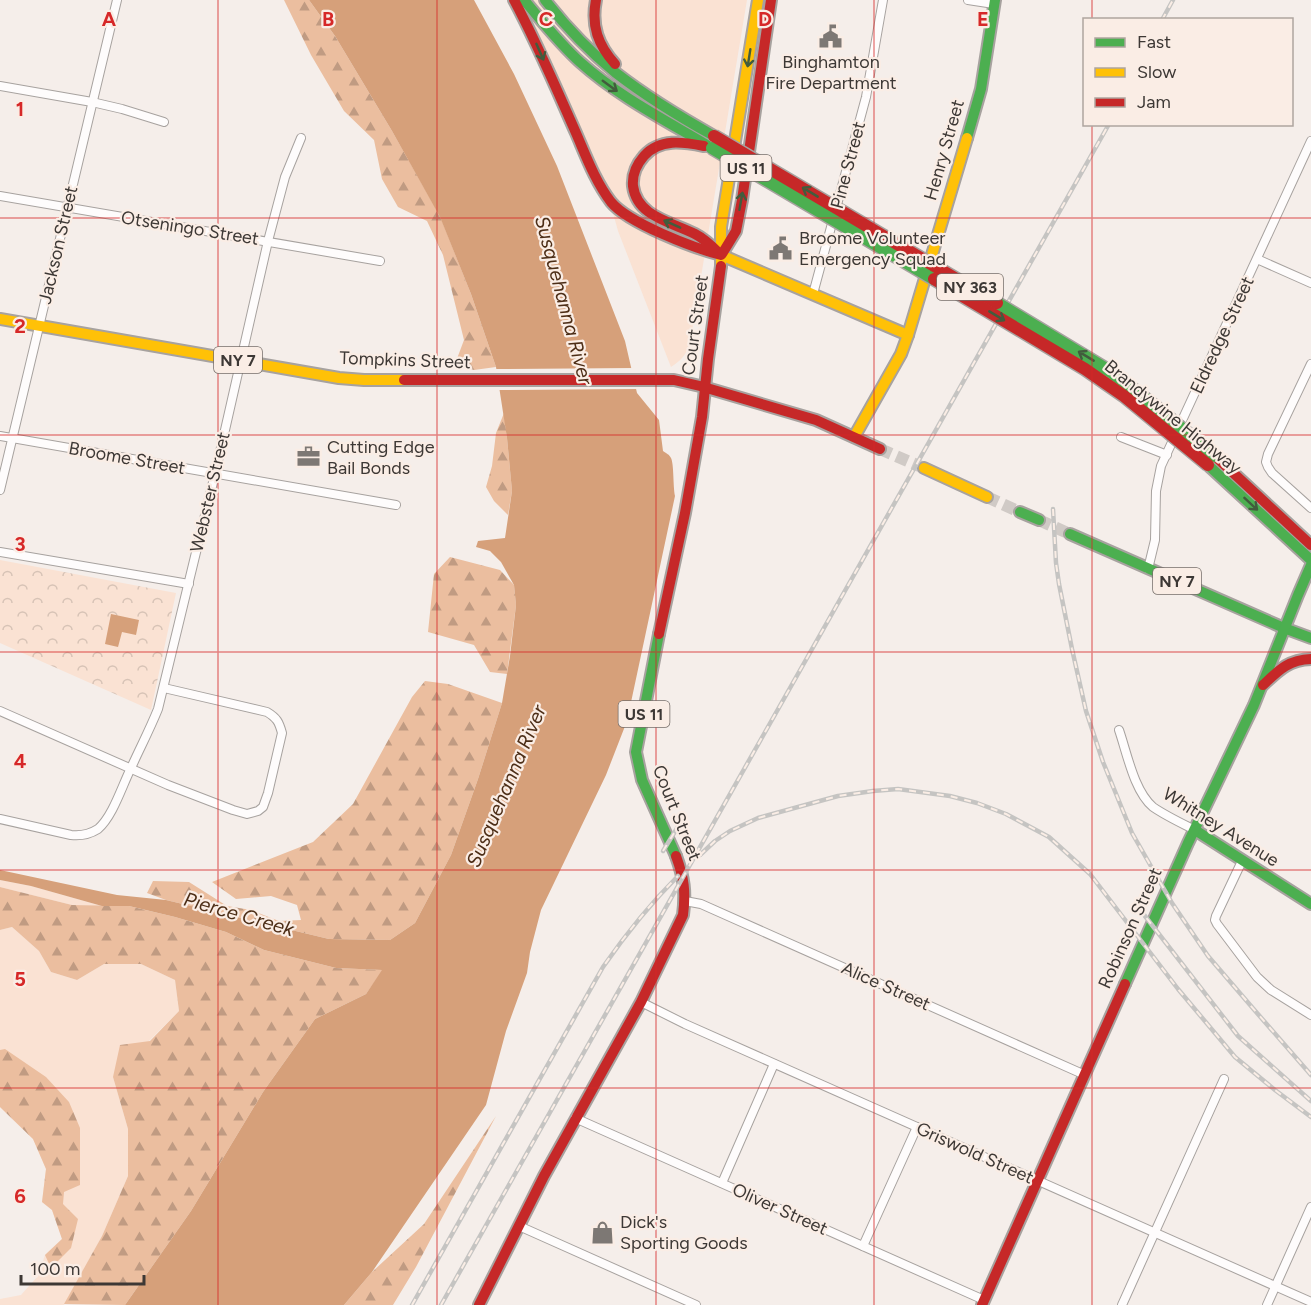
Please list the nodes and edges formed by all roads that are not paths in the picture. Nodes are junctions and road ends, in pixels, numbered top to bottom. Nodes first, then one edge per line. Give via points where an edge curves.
1 (117, 0) edge
2 (514, 0) edge
3 (525, 0) edge
4 (545, 0) edge
5 (596, 0) edge
6 (758, 0) edge
7 (771, 0) edge
8 (883, 0) edge
9 (968, 0) edge
10 (995, 2) edge
11 (0, 86) edge
12 (92, 102) junction
13 (669, 109) junction
14 (164, 122) dead end
15 (301, 138) dead end
16 (1311, 141) edge
17 (713, 142) junction
18 (0, 196) edge
19 (67, 208) junction
20 (268, 242) junction
21 (721, 255) junction
22 (1257, 259) junction
23 (380, 261) dead end
24 (1311, 284) edge
25 (813, 294) junction
26 (0, 319) edge
27 (39, 326) junction
28 (908, 335) junction
29 (241, 360) junction
30 (1311, 364) edge
31 (705, 387) junction
32 (0, 436) edge
33 (854, 437) junction
34 (1121, 437) dead end
35 (12, 438) junction
36 (880, 449) tunnel mouth
37 (1167, 455) junction
38 (924, 468) tunnel mouth
39 (215, 474) junction
40 (0, 490) edge
41 (987, 497) tunnel mouth
42 (396, 505) dead end
43 (1311, 508) edge
44 (1020, 512) tunnel mouth
45 (1039, 520) tunnel mouth
46 (1070, 534) tunnel mouth
47 (1296, 539) junction
48 (1311, 545) edge
49 (0, 552) edge
50 (1311, 560) edge
51 (1311, 565) edge
52 (1148, 569) junction
53 (189, 584) junction
54 (1284, 628) junction
55 (1311, 638) edge
56 (1311, 646) edge
57 (1311, 659) edge
58 (1263, 685) junction
59 (164, 688) junction
60 (0, 711) edge
61 (1119, 730) dead end
62 (131, 768) junction
63 (0, 819) edge
64 (1195, 830) junction
65 (1242, 861) junction
66 (685, 901) junction
67 (1311, 904) edge
68 (641, 1002) junction
69 (1311, 1015) edge
70 (774, 1064) junction
71 (1084, 1075) junction
72 (1224, 1080) dead end
73 (576, 1118) junction
74 (917, 1127) junction
75 (1037, 1181) junction
76 (722, 1183) junction
77 (1311, 1207) edge
78 (519, 1226) junction
79 (1155, 1233) junction
80 (863, 1246) junction
81 (1276, 1286) junction
82 (983, 1302) edge
83 (1311, 1302) edge
84 (479, 1305) edge
85 (696, 1305) edge
86 (1122, 1305) edge
87 (1267, 1305) edge

1 - 12 street, Jackson Street
2 -> 21 main road via 596,178 612,203 643,224
3 -> 17 main road, Brandywine Highway / NY 363 via 591,72 627,98
4 - 13 main road, Brandywine Highway / NY 363 via 597,56
5 - 13 main road via 594,27 603,50 623,72
6 -> 21 main road, Court Street / US 11 via 722,227
21 -> 7 main road, Court Street / US 11 via 736,231
8 - 25 street, Pine Street via 866,97
9 - 10 street
10 - 28 main road, Henry Street via 981,89
11 - 12 street
12 - 14 street
12 - 19 street, Jackson Street
13 - 17 main road, Brandywine Highway / NY 363
15 - 20 street, Webster Street via 285,177
16 - 22 street, Eldredge Street
21 -> 17 main road via 703,238 646,212 633,187 637,166 658,145
17 - 47 main road, Brandywine Highway / NY 363, bridge via 1095,361 1154,405
18 - 19 street, Otseningo Street
19 - 20 street, Otseningo Street
19 - 27 street, Jackson Street
20 - 23 street, Otseningo Street
20 - 29 street, Webster Street
21 - 25 main road
21 - 31 main road, Court Street / US 11
22 - 24 street
22 - 37 street, Eldredge Street
25 - 28 main road
26 - 27 main road, Tompkins Street / NY 7
27 - 29 main road, Tompkins Street / NY 7
27 - 35 street, Jackson Street
28 - 33 main road, Henry Street
29 - 31 main road, Tompkins Street / NY 7 via 364,381 657,379
29 - 39 street, Webster Street
30 - 43 street via 1266,462 1272,473
31 - 33 main road, NY 7 via 808,418
31 - 66 main road, Court Street / US 11 via 685,513 636,752 642,780 680,866
32 - 35 street, Broome Street
33 - 36 main road, NY 7
34 - 37 street
35 - 39 street, Broome Street
35 - 40 street, Jackson Street
37 - 52 street, Eldredge Street via 1158,480 1155,540
38 - 41 main road
39 - 42 street, Broome Street
39 - 53 street, Webster Street
44 - 45 main road
46 - 52 main road, NY 7
47 - 48 main road, Brandywine Highway / NY 363
47 - 50 main road, Brandywine Highway / NY 363
49 - 53 street
51 - 54 main road, Robinson Street
52 - 54 main road, NY 7
53 - 59 street, Webster Street
54 - 55 main road, NY 7
54 - 56 main road, NY 7
54 - 58 main road, Robinson Street
57 - 58 main road via 1294,660
58 - 64 main road, Robinson Street
59 - 62 street, Webster Street via 151,729
59 - 62 street via 276,717 282,733 263,807 247,814 233,810
60 - 62 street
61 - 64 street, Whitney Avenue via 1134,777 1147,801
62 - 63 street, Webster Street via 111,811 91,833 71,835
64 - 65 main road, Whitney Avenue
64 - 71 main road, Robinson Street
65 - 67 main road, Whitney Avenue
65 - 69 street via 1215,920 1270,990
66 - 68 main road, Court Street / US 11 via 680,923
66 - 71 street, Alice Street via 701,904
68 - 70 street, Griswold Street
68 - 73 main road, Court Street / US 11
70 - 74 street, Griswold Street
70 - 76 street
71 - 75 main road, Robinson Street
72 - 79 street
73 - 76 street, Oliver Street
73 - 78 main road, Court Street / US 11
74 - 75 street, Griswold Street
74 - 80 street
75 - 79 street, Griswold Street
75 - 82 main road, Robinson Street
76 - 80 street, Oliver Street
77 - 81 street
78 - 84 main road, Court Street / US 11
78 - 85 street
79 - 81 street, Griswold Street
79 - 86 street
80 - 82 street, Oliver Street
81 - 83 street, Griswold Street
81 - 87 street

